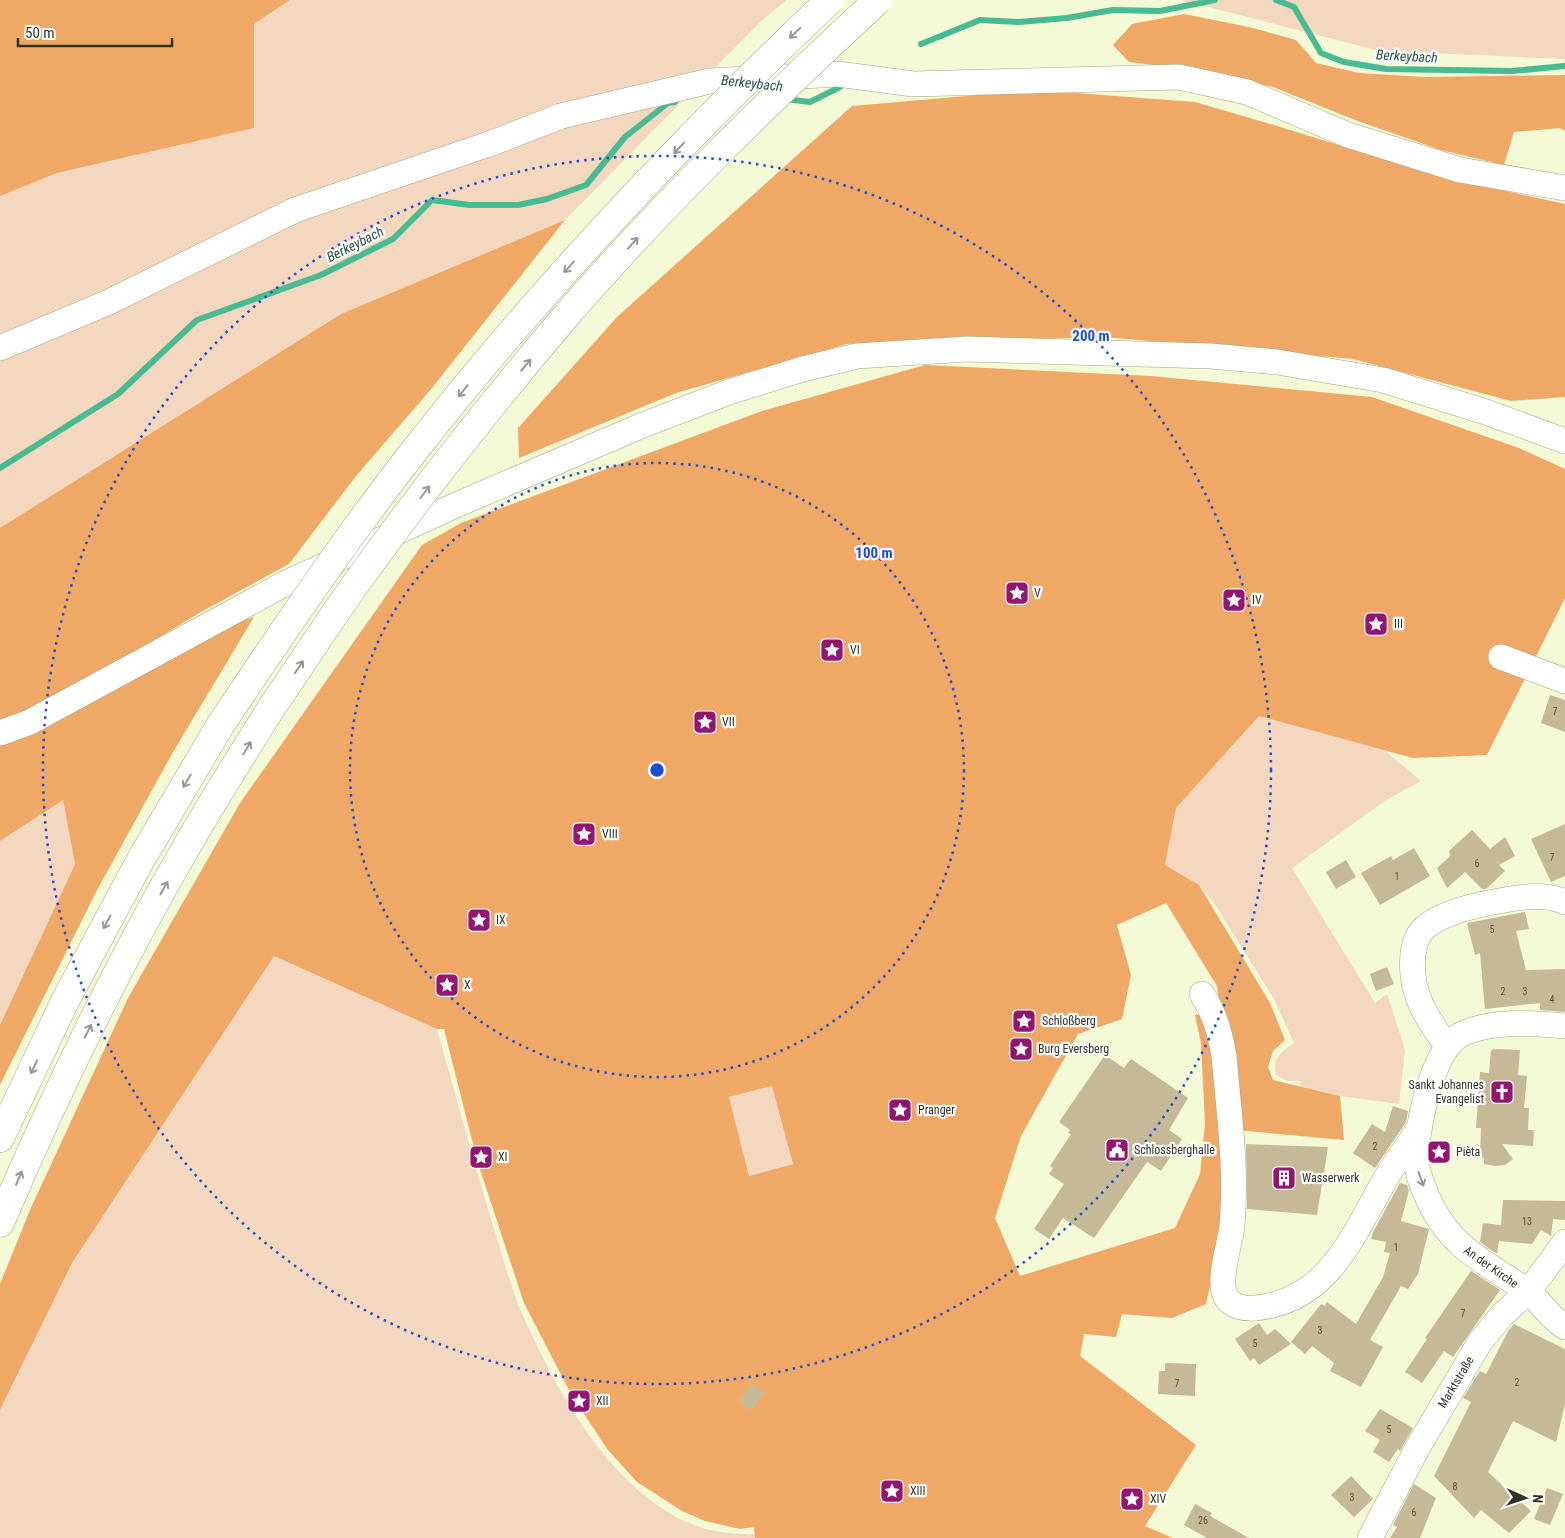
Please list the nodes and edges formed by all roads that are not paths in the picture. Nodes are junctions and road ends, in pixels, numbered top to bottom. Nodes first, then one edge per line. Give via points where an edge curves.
1 (830, 0) edge
2 (878, 0) edge
3 (1565, 188) edge
4 (0, 348) edge
5 (1564, 438) edge
6 (1501, 657) dead end
7 (1565, 681) edge
8 (0, 733) edge
9 (1565, 902) edge
10 (1202, 994) dead end
11 (1565, 1026) edge
12 (1448, 1045) junction
13 (1417, 1131) junction
14 (0, 1138) edge
15 (0, 1223) edge
16 (1565, 1242) edge
17 (1528, 1292) junction
18 (1565, 1328) edge
19 (1370, 1538) edge

1 -> 14 highway, bridge via 738,87 623,205 514,328 411,456 313,588 221,724 135,870 65,1001
15 -> 2 highway, bridge via 37,1136 108,990 186,846 272,707 375,557 462,442 566,316 683,189 791,80
3 - 4 street via 1460,170 1348,135 1246,92 1179,77 913,84 838,74 710,81 561,116 295,210 109,302
5 - 8 street via 1383,380 1277,362 1211,356 966,349 857,356 729,392 463,502 288,582 30,722
6 - 7 street
9 - 12 street via 1536,896 1489,903 1464,909 1428,925 1418,935 1413,981 1425,1014
10 - 13 street via 1216,1020 1224,1065 1234,1186 1223,1286 1226,1297 1233,1304 1247,1309 1279,1303 1319,1281 1345,1252 1383,1183
11 - 12 street via 1494,1026 1460,1036
12 - 13 street, An der Kirche via 1429,1089
13 -> 17 street, An der Kirche via 1419,1174 1444,1226 1467,1252
16 - 17 street, Marktstraße
17 - 18 street, An der Kirche
17 - 19 street, Marktstraße via 1502,1315 1480,1342 1418,1447

